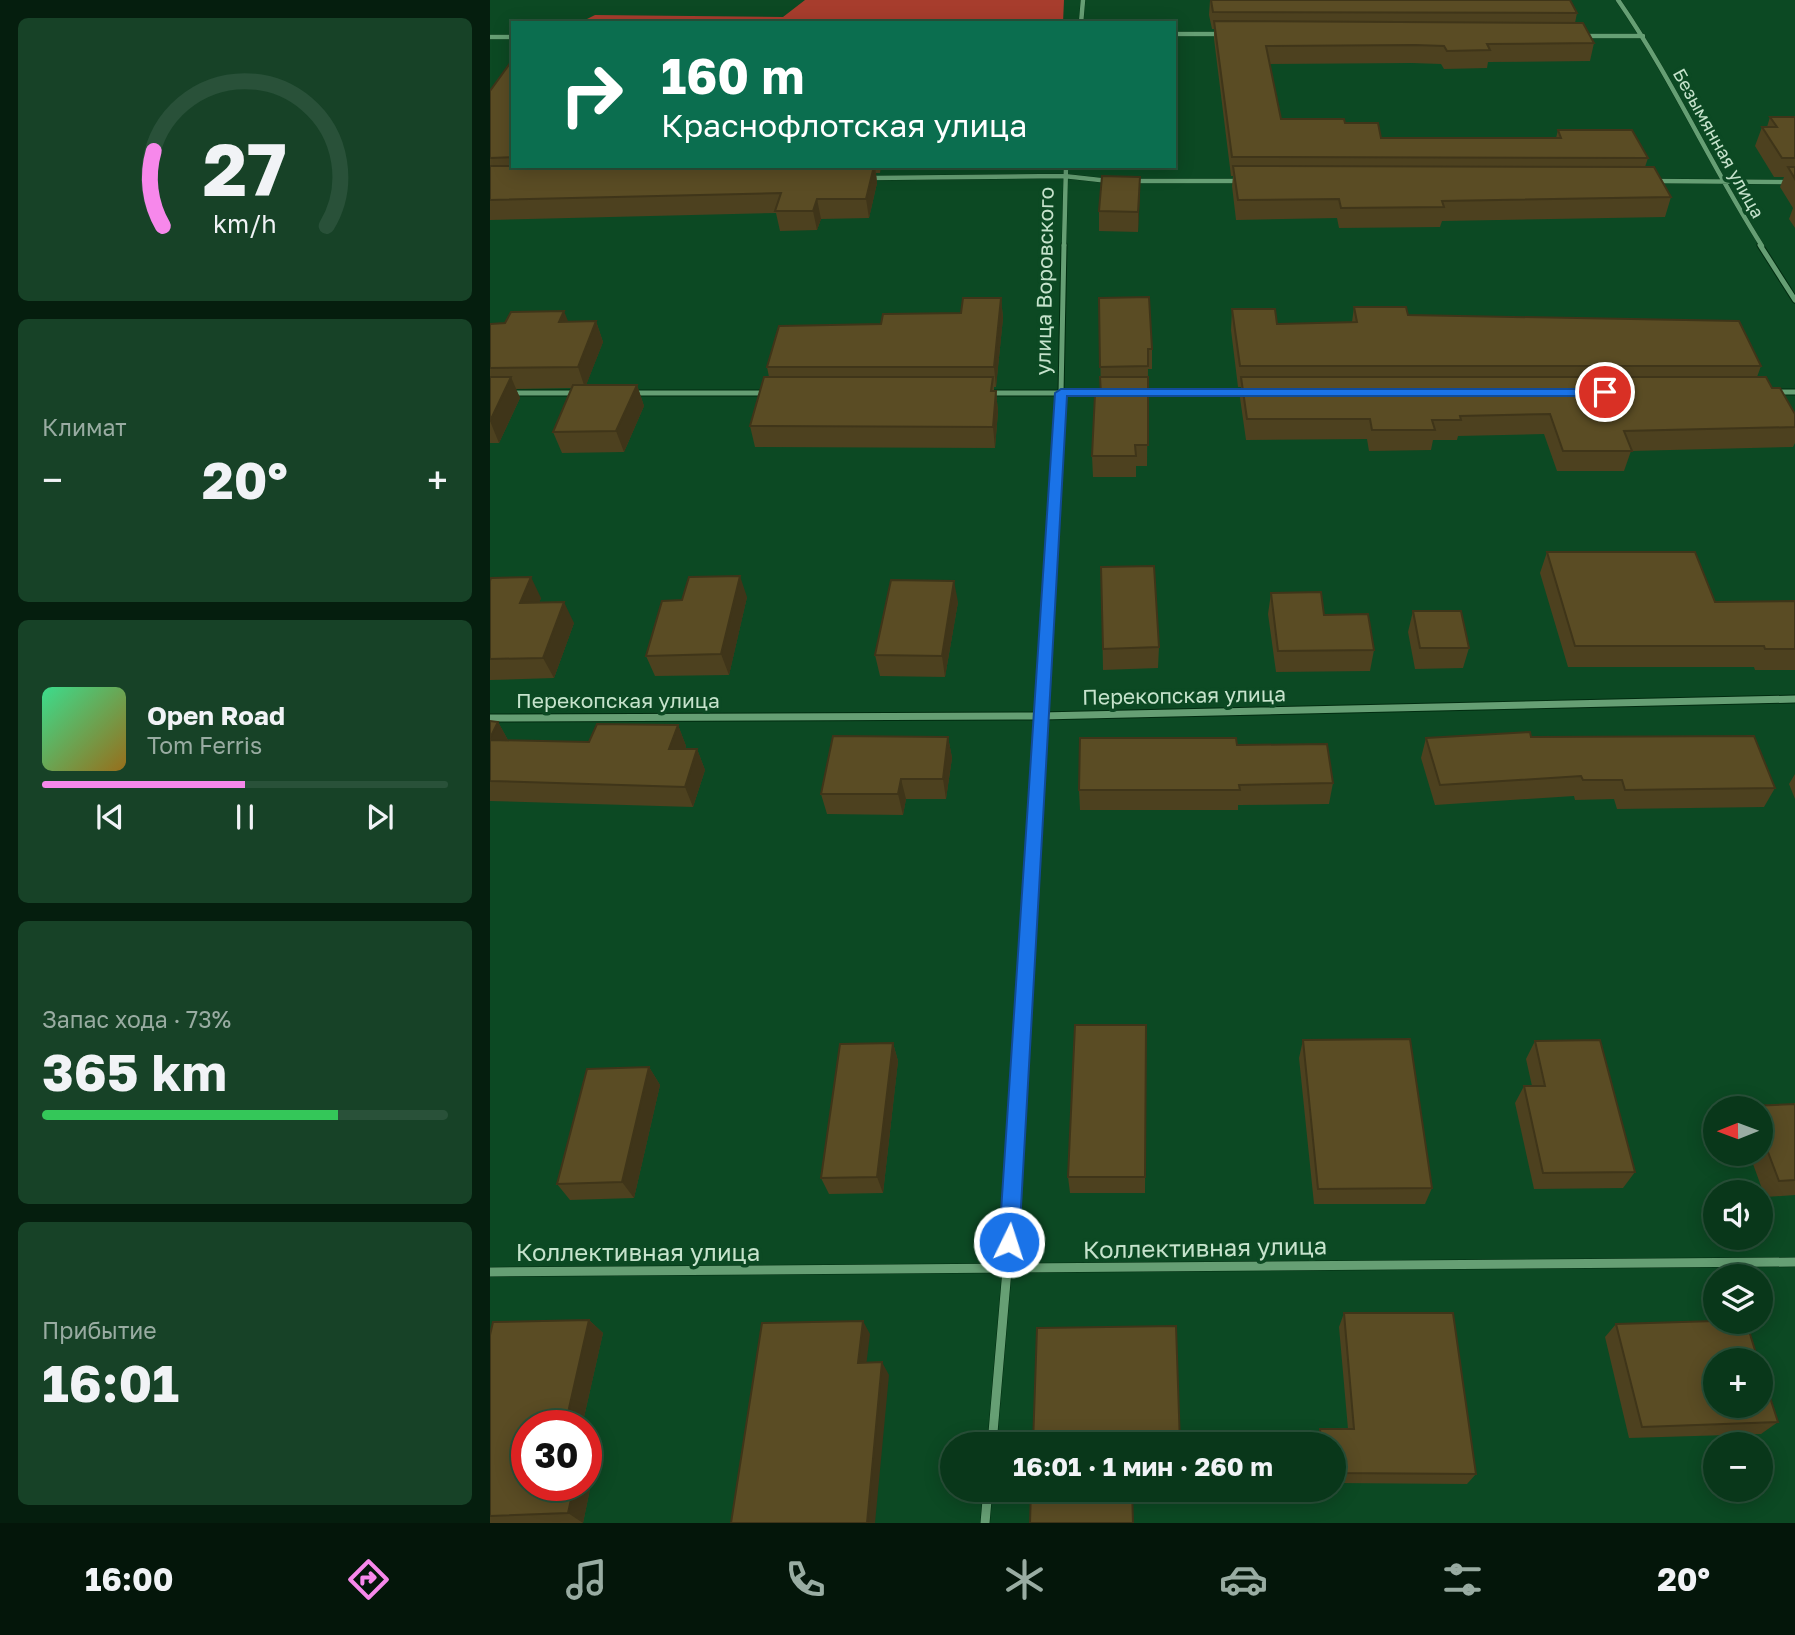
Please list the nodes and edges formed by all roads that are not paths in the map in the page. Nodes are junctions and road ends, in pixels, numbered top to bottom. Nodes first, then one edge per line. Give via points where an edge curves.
1 (1083, 0) edge
2 (1618, 0) edge
3 (1081, 21) edge
4 (1176, 34) edge
5 (1229, 34) edge
6 (1574, 36) edge
7 (1643, 36) junction
8 (490, 37) edge
9 (511, 37) edge
10 (1066, 168) edge
11 (1065, 176) junction
12 (859, 178) edge
13 (1248, 181) edge
14 (1638, 181) edge
15 (1721, 181) junction
16 (1795, 182) edge
17 (1795, 300) edge
18 (1767, 392) edge
19 (1795, 392) edge
20 (490, 393) edge
21 (587, 393) edge
22 (629, 393) edge
23 (769, 393) edge
24 (978, 393) edge
25 (1061, 393) junction
26 (1116, 393) edge
27 (1130, 393) edge
28 (1255, 393) edge
29 (1795, 699) edge
30 (1041, 716) junction
31 (490, 718) edge
32 (1795, 1262) edge
33 (1007, 1270) junction
34 (490, 1272) edge
35 (993, 1432) edge
36 (987, 1502) edge
37 (985, 1523) edge

1 - 3 street
2 - 7 street, Безымянная улица
4 - 5 street
6 - 7 street
7 - 15 street, Безымянная улица
8 - 9 street
10 - 11 street, улица Воровского
11 - 12 street
11 - 13 street via 1109,181
11 - 25 street, улица Воровского
14 - 15 street
15 - 16 street
15 - 17 street, Безымянная улица
18 - 19 street
20 - 21 street
22 - 23 street
24 - 25 street
25 - 26 street
25 - 30 street, улица Воровского
27 - 28 street
29 - 30 street, Перекопская улица
30 - 31 street, Перекопская улица
30 - 33 street, улица Воровского
32 - 33 street, Коллективная улица
33 - 34 street, Коллективная улица
33 - 35 street, улица Воровского
36 - 37 street

